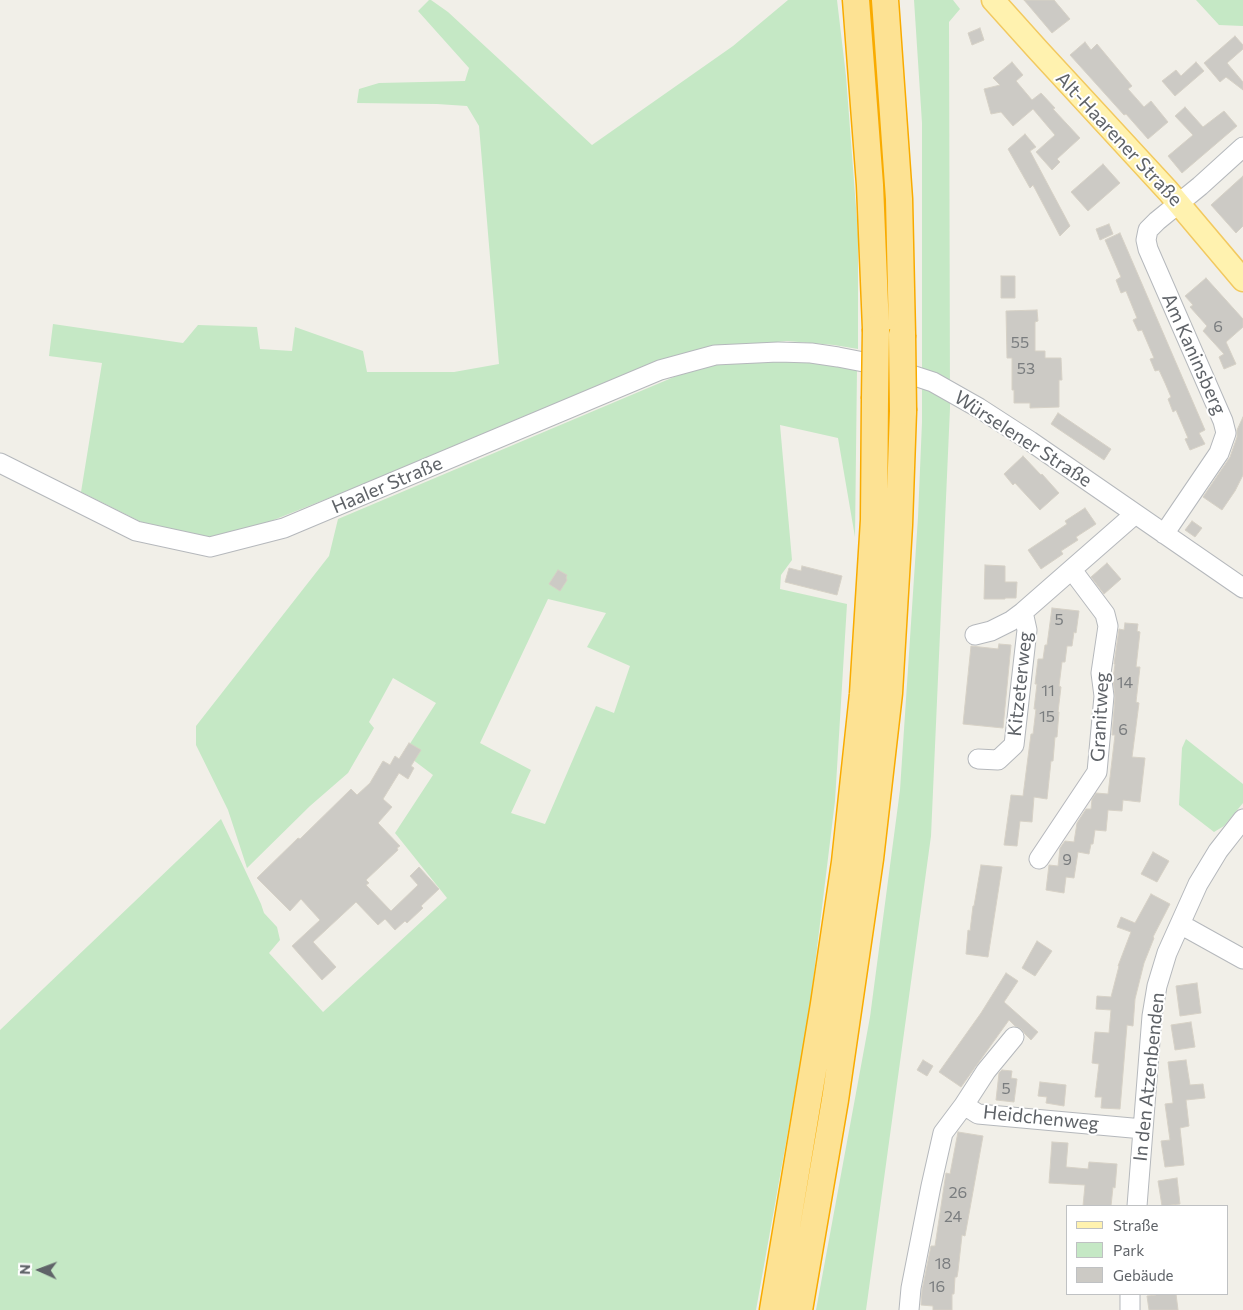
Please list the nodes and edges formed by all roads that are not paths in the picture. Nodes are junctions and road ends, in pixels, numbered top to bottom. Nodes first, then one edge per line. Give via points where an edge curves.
1 (856, 0) edge
2 (886, 0) edge
3 (994, 0) edge
4 (1243, 147) edge
5 (1179, 203) junction
6 (1243, 280) edge
7 (778, 352) joint
8 (0, 463) edge
9 (1135, 514) junction
10 (1164, 534) junction
11 (1072, 570) junction
12 (1243, 588) edge
13 (1023, 612) junction
14 (975, 635) dead end
15 (978, 759) dead end
16 (1243, 819) edge
17 (1040, 859) dead end
18 (1180, 924) junction
19 (1243, 959) edge
20 (1014, 1038) dead end
21 (964, 1104) junction
22 (1143, 1129) junction
23 (1136, 1205) edge
24 (1130, 1295) edge
25 (773, 1310) edge
26 (799, 1310) edge
27 (909, 1310) edge
28 (1130, 1310) edge

1 - 25 highway, bridge via 870,185 876,329 874,520 865,665 846,852
2 - 26 highway, bridge via 899,199 903,411 889,693 870,859 835,1100
3 - 5 main road, Alt-Haarener Straße
4 - 5 street, Am Kaninsberg
5 - 6 main road, Alt-Haarener Straße
5 - 10 street, Am Kaninsberg via 1148,230 1146,240 1226,433 1219,453
7 - 8 street, Haaler Straße via 715,355 660,370 284,528 210,547 136,532
7 - 9 street, Würselener Straße via 838,357 884,366 933,382 1030,440
9 - 10 street, Würselener Straße
9 - 11 street, Kitzeterweg
10 - 12 street, Würselener Straße
11 - 13 street, Kitzeterweg
11 - 17 street, Granitweg via 1105,614 1108,626 1101,673 1104,696 1098,772
13 - 14 street, Kitzeterweg via 1012,621
13 - 15 street, Kitzeterweg via 1027,630 1014,745 998,760
16 - 18 street, In den Atzenbenden via 1198,884
18 - 19 street
18 - 22 street, In den Atzenbenden via 1157,986
20 - 21 street, Heidchenweg
21 - 22 street, Heidchenweg via 978,1114
21 - 27 street via 943,1133
22 - 23 street, In den Atzenbenden
24 - 28 street

